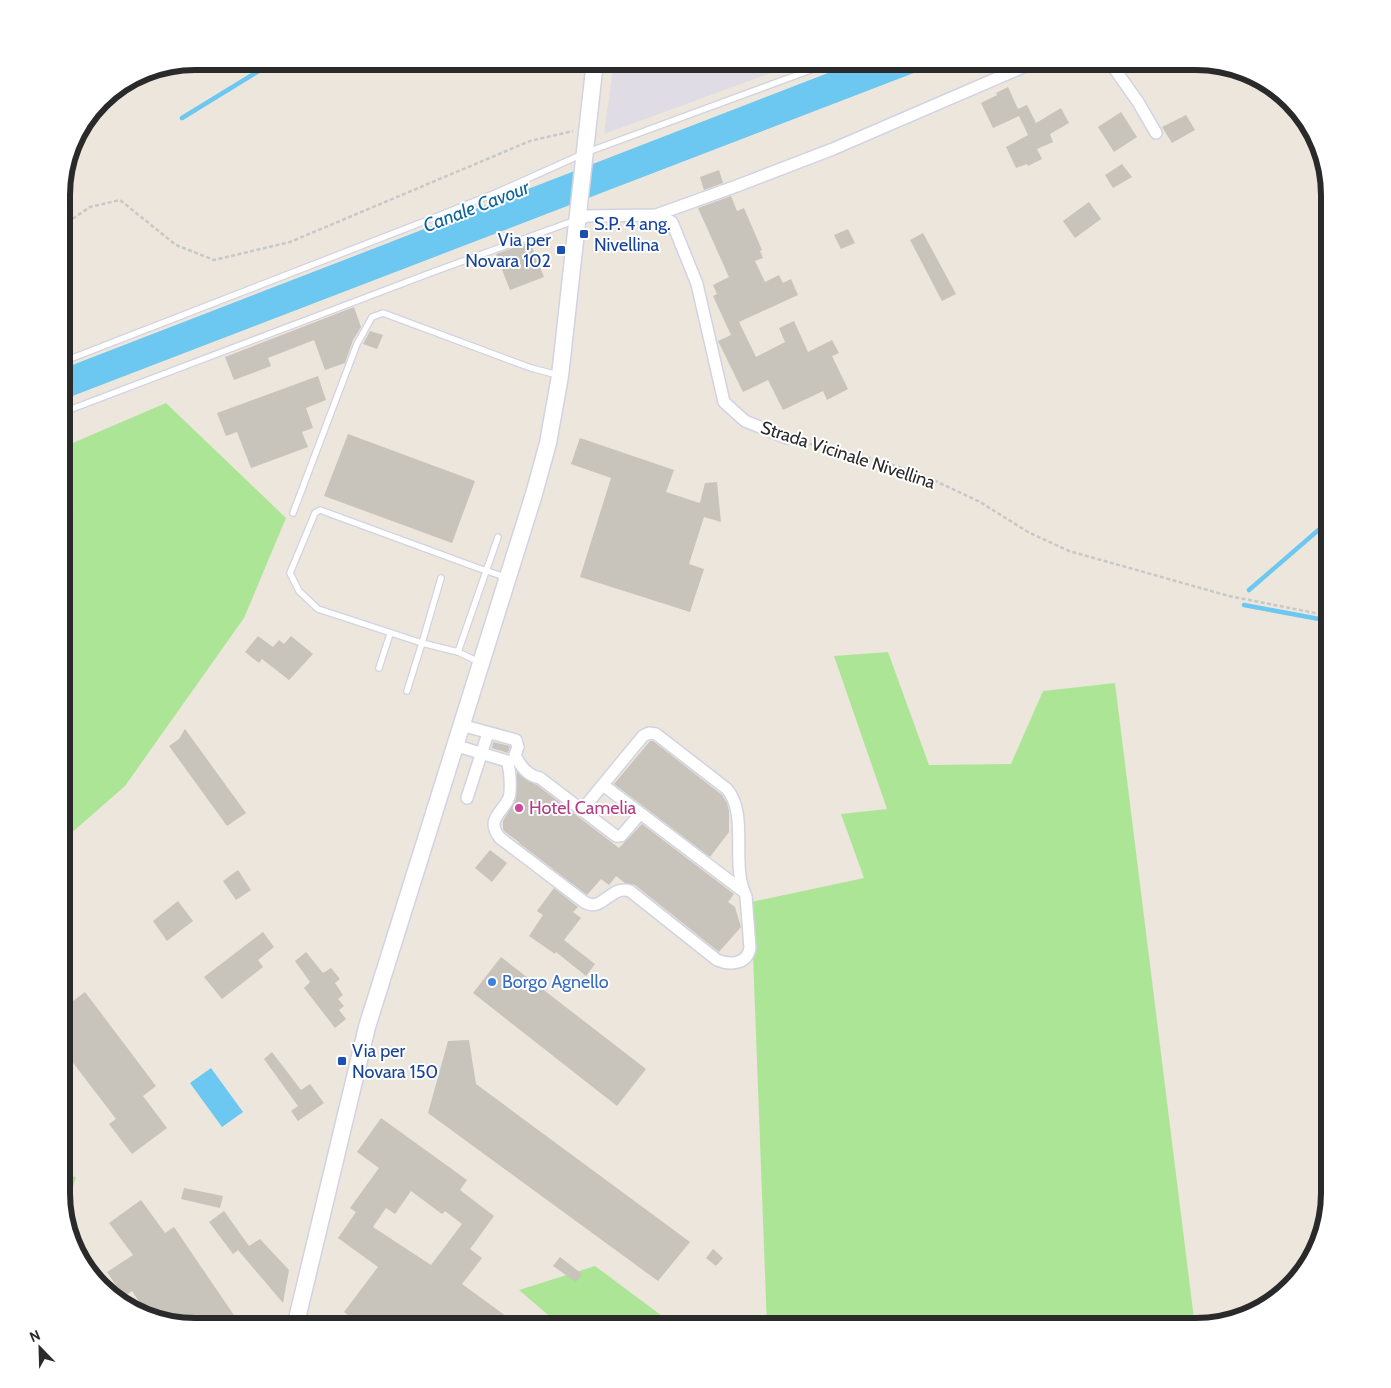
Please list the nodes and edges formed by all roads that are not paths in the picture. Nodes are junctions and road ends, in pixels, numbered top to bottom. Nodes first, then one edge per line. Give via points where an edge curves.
1 (594, 70) edge
2 (812, 70) edge
3 (1018, 70) edge
4 (1115, 70) edge
5 (1156, 133) dead end
6 (585, 158) junction
7 (578, 214) junction
8 (656, 215) junction
9 (70, 359) edge
10 (560, 376) junction
11 (70, 410) edge
12 (786, 438) road end
13 (293, 513) dead end
14 (498, 537) dead end
15 (486, 571) junction
16 (508, 577) junction
17 (441, 578) dead end
18 (390, 634) junction
19 (422, 643) junction
20 (458, 652) junction
21 (480, 662) junction
22 (379, 668) dead end
23 (407, 691) dead end
24 (461, 725) junction
25 (488, 732) junction
26 (454, 745) junction
27 (481, 753) junction
28 (603, 785) junction
29 (467, 798) dead end
30 (582, 810) junction
31 (640, 814) junction
32 (743, 891) junction
33 (297, 1318) edge

1 - 6 street
2 - 6 lane
3 - 8 street via 833,149
4 - 5 street
6 - 7 street
6 - 9 lane
7 - 8 street
7 - 10 street
7 - 11 lane via 542,231
8 - 12 street, Strada Vicinale Nivellina via 672,222 697,284 724,402 745,422
10 - 13 lane via 382,313 372,317 358,344
10 - 16 street via 548,443
14 - 15 lane
15 - 16 lane
15 - 18 lane via 327,512 320,510 315,513 290,573 299,591 318,609
15 - 20 lane
16 - 21 street
17 - 19 lane
18 - 19 lane
18 - 22 lane
19 - 20 lane
19 - 23 lane
20 - 21 lane
21 - 24 street
24 - 25 street
24 - 26 street
25 - 27 street
25 - 30 street via 516,740 515,755 520,766
26 - 27 street
26 - 33 street via 366,1027
27 - 29 street
27 - 32 street via 507,761 510,766 510,798 494,822 500,838 589,905 599,903 618,890 630,891 726,964 744,959 749,953 746,896
28 - 30 street
28 - 31 street
28 - 32 street via 643,736 656,734 733,797 740,838 738,864
30 - 31 street via 616,836 621,836
31 - 32 street

